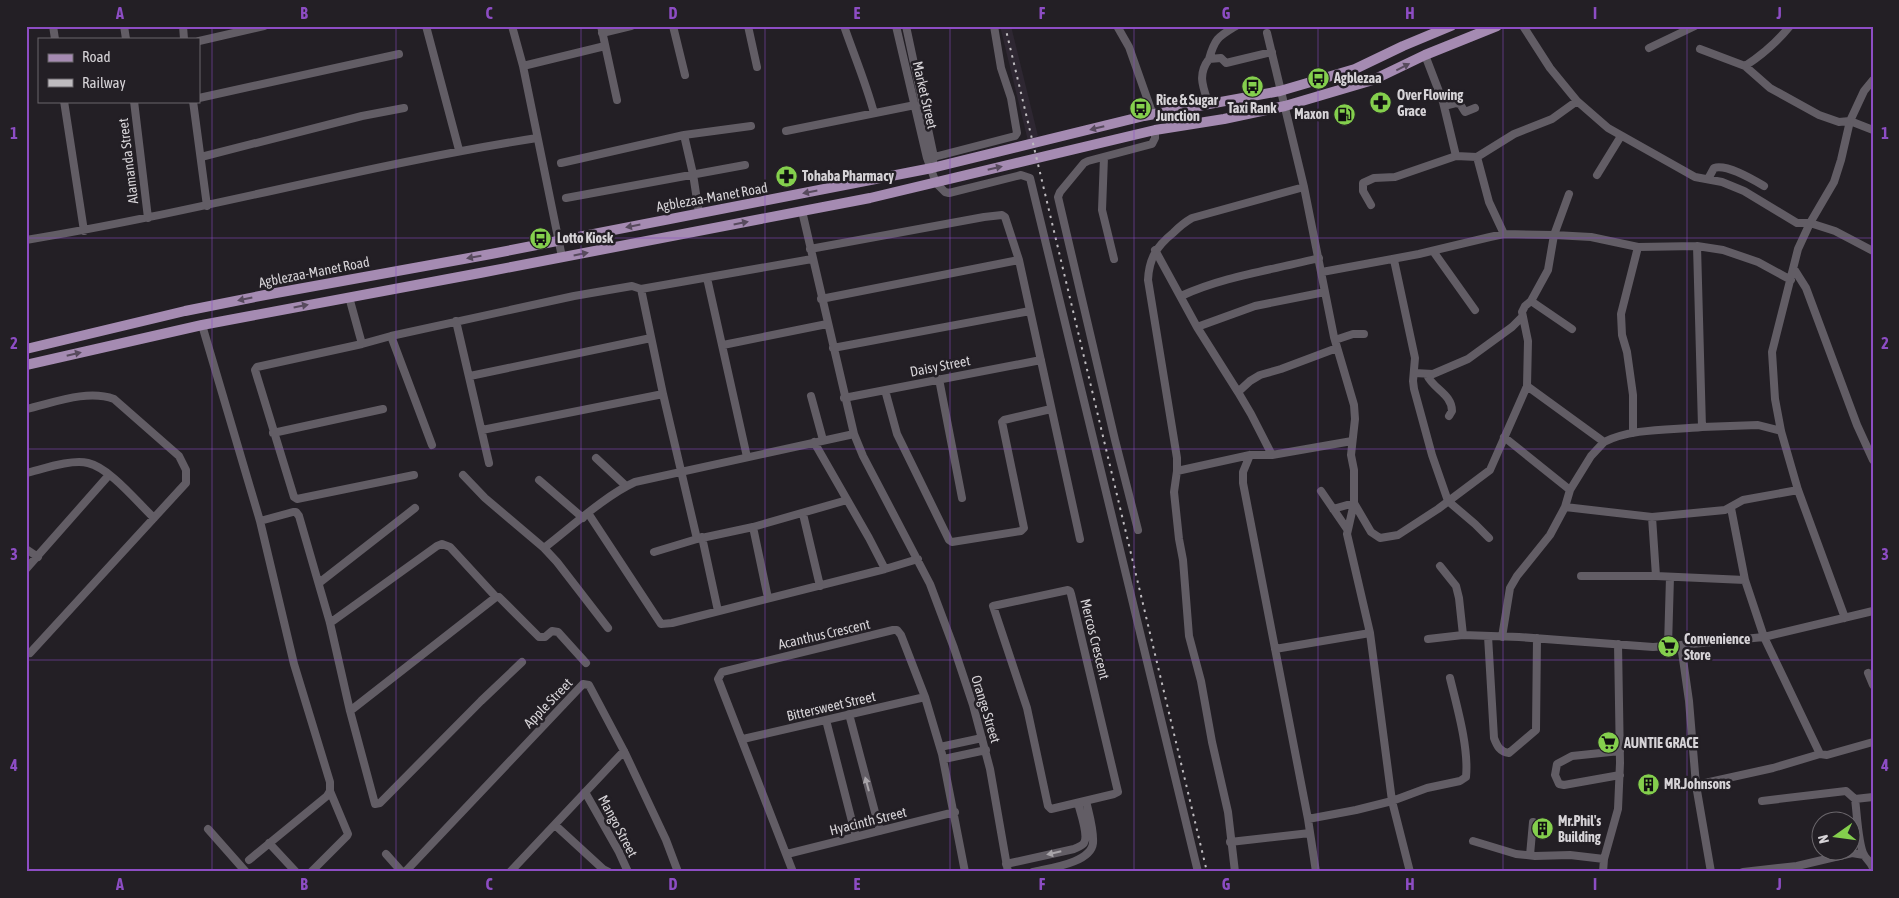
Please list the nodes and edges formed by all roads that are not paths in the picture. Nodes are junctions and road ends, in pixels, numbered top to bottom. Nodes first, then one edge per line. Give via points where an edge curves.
1 (264, 26) edge
2 (426, 26) edge
3 (512, 26) edge
4 (631, 26) edge
5 (673, 26) edge
6 (748, 26) edge
7 (844, 26) edge
8 (896, 26) edge
9 (906, 26) edge
10 (994, 26) edge
11 (1117, 26) edge
12 (1236, 26) edge
13 (1497, 26) edge
14 (1523, 26) edge
15 (1695, 26) edge
16 (1790, 26) edge
17 (1443, 28) edge
18 (601, 30) edge
19 (1267, 33) dead end
20 (200, 41) edge
21 (604, 46) junction
22 (1649, 48) dead end
23 (1700, 49) dead end
24 (1272, 52) junction
25 (399, 54) dead end
26 (1425, 56) junction
27 (1209, 59) junction
28 (523, 66) junction
29 (1745, 66) junction
30 (757, 67) dead end
31 (685, 75) dead end
32 (1873, 80) edge
33 (1280, 91) junction
34 (200, 98) edge
35 (616, 100) dead end
36 (1577, 101) junction
37 (64, 102) edge
38 (134, 102) edge
39 (193, 102) edge
40 (915, 105) junction
41 (1209, 105) junction
42 (1285, 106) junction
43 (1444, 106) junction
44 (404, 108) dead end
45 (1475, 108) dead end
46 (874, 113) junction
47 (1148, 116) junction
48 (1850, 121) junction
49 (750, 126) dead end
50 (1873, 130) edge
51 (786, 131) dead end
52 (1152, 131) junction
53 (684, 135) junction
54 (1621, 136) junction
55 (537, 138) junction
56 (459, 150) junction
57 (1456, 156) junction
58 (201, 157) junction
59 (934, 157) junction
60 (1104, 157) junction
61 (1477, 157) junction
62 (561, 163) dead end
63 (745, 165) dead end
64 (932, 168) junction
65 (693, 174) junction
66 (1597, 175) dead end
67 (1708, 180) junction
68 (936, 183) junction
69 (1764, 186) dead end
70 (1304, 187) junction
71 (1569, 194) dead end
72 (566, 198) dead end
73 (1371, 205) dead end
74 (207, 206) junction
75 (802, 211) junction
76 (699, 214) junction
77 (148, 218) junction
78 (1810, 222) junction
79 (84, 230) junction
80 (1504, 234) junction
81 (1554, 235) junction
82 (26, 240) edge
83 (559, 240) junction
84 (1697, 246) junction
85 (1638, 247) junction
86 (810, 249) junction
87 (1155, 250) junction
88 (1433, 251) junction
89 (1873, 251) edge
90 (562, 258) junction
91 (1114, 258) dead end
92 (1320, 258) junction
93 (812, 259) junction
94 (1018, 260) junction
95 (1394, 260) junction
96 (1794, 268) junction
97 (1322, 272) junction
98 (707, 278) junction
99 (1791, 280) junction
100 (641, 289) junction
101 (1325, 292) junction
102 (348, 296) junction
103 (1180, 296) junction
104 (821, 299) junction
105 (1531, 301) junction
106 (1475, 310) dead end
107 (1030, 311) junction
108 (1522, 318) junction
109 (456, 321) junction
110 (827, 324) junction
111 (202, 325) junction
112 (1197, 327) junction
113 (1572, 329) dead end
114 (1364, 334) dead end
115 (391, 336) junction
116 (651, 338) junction
117 (362, 344) junction
118 (1336, 344) junction
119 (723, 345) junction
120 (833, 348) junction
121 (26, 349) edge
122 (1041, 360) junction
123 (26, 365) edge
124 (1414, 373) junction
125 (1427, 375) junction
126 (470, 376) junction
127 (939, 379) junction
128 (1527, 386) junction
129 (884, 390) junction
130 (1238, 392) junction
131 (663, 394) junction
132 (811, 396) dead end
133 (844, 398) junction
134 (26, 409) edge
135 (383, 409) dead end
136 (1051, 409) junction
137 (1449, 416) dead end
138 (1702, 427) junction
139 (482, 430) junction
140 (1781, 430) junction
141 (273, 432) junction
142 (1633, 433) junction
143 (854, 434) junction
144 (1504, 437) junction
145 (823, 440) junction
146 (814, 442) junction
147 (1352, 442) junction
148 (1604, 442) junction
149 (432, 445) dead end
150 (1250, 455) junction
151 (1272, 455) junction
152 (747, 457) junction
153 (596, 458) dead end
154 (1873, 460) edge
155 (489, 463) dead end
156 (682, 471) junction
157 (1177, 471) junction
158 (26, 473) edge
159 (109, 474) junction
160 (414, 475) dead end
161 (463, 475) dead end
162 (538, 480) dead end
163 (626, 486) junction
164 (1570, 490) junction
165 (1798, 490) junction
166 (1321, 491) dead end
167 (962, 498) dead end
168 (847, 500) junction
169 (1448, 501) junction
170 (1354, 503) junction
171 (1565, 507) junction
172 (415, 508) dead end
173 (1731, 508) junction
174 (1334, 509) junction
175 (803, 514) junction
176 (586, 516) junction
177 (1652, 517) junction
178 (154, 518) junction
179 (260, 521) junction
180 (753, 527) junction
181 (1347, 528) junction
182 (1138, 530) dead end
183 (699, 538) junction
184 (1489, 538) dead end
185 (1080, 540) dead end
186 (544, 548) junction
187 (26, 549) edge
188 (654, 552) dead end
189 (38, 557) junction
190 (918, 559) junction
191 (1440, 566) dead end
192 (885, 569) junction
193 (26, 570) edge
194 (1581, 576) dead end
195 (1656, 576) junction
196 (1670, 577) junction
197 (1745, 580) junction
198 (318, 583) junction
199 (820, 586) junction
200 (496, 597) junction
201 (768, 598) junction
202 (718, 611) junction
203 (1873, 611) edge
204 (1845, 618) junction
205 (330, 623) junction
206 (608, 628) dead end
207 (1370, 633) junction
208 (1462, 635) junction
209 (1488, 636) junction
210 (1502, 637) junction
211 (1764, 637) junction
212 (1537, 638) junction
213 (1428, 639) dead end
214 (1618, 644) junction
215 (1681, 645) junction
216 (1668, 646) junction
217 (1275, 649) junction
218 (30, 653) dead end
219 (522, 662) dead end
220 (586, 663) dead end
221 (1868, 674) dead end
222 (1450, 678) dead end
223 (1873, 685) edge
224 (925, 697) junction
225 (350, 711) junction
226 (849, 714) junction
227 (826, 720) junction
228 (982, 738) junction
229 (743, 739) junction
230 (1873, 742) edge
231 (940, 747) junction
232 (986, 750) junction
233 (624, 751) junction
234 (1620, 751) junction
235 (1820, 754) junction
236 (944, 759) junction
237 (1620, 775) junction
238 (1696, 785) junction
239 (330, 791) junction
240 (585, 792) junction
241 (1873, 797) edge
242 (1855, 799) junction
243 (1392, 801) junction
244 (1762, 801) dead end
245 (1082, 802) junction
246 (1857, 810) edge
247 (955, 812) junction
248 (1308, 819) junction
249 (1533, 822) dead end
250 (555, 825) junction
251 (208, 829) dead end
252 (880, 831) junction
253 (1310, 834) junction
254 (856, 837) junction
255 (1473, 841) dead end
256 (1230, 842) junction
257 (269, 844) junction
258 (1862, 846) edge
259 (386, 854) dead end
260 (787, 854) junction
261 (1864, 854) joint
262 (1530, 855) junction
263 (1604, 859) junction
264 (249, 860) dead end
265 (1828, 860) edge
266 (1007, 868) edge
267 (1873, 868) edge
268 (1798, 869) edge
269 (246, 872) edge
270 (296, 872) edge
271 (311, 872) edge
272 (404, 872) edge
273 (510, 872) edge
274 (609, 872) edge
275 (628, 872) edge
276 (678, 872) edge
277 (793, 872) edge
278 (965, 872) edge
279 (1033, 872) edge
280 (1198, 872) edge
281 (1234, 872) edge
282 (1316, 872) edge
283 (1410, 872) edge
284 (1603, 872) edge
285 (1711, 872) edge
286 (1743, 872) edge

1 - 20 street
2 - 56 street
3 - 28 street
4 - 18 street
5 - 31 street
6 - 30 street
7 - 46 street
8 - 40 street, Market Street
9 - 59 street, Market Street
10 - 59 street via 1017,133
11 - 47 street via 1129,48
12 - 27 street via 1215,42
13 - 26 main road
14 - 36 street via 1550,68
15 - 22 street
16 - 29 street via 1761,56
17 - 33 main road, Agblezaa-Manet Road via 1355,69
18 - 21 street
19 - 24 street
21 - 28 street
21 - 35 street
23 - 29 street
24 - 27 street via 1226,63 1221,58
24 - 33 street
25 - 34 street
42 -> 26 main road via 1373,80
26 - 43 street
27 - 41 street via 1200,80
28 - 55 street
29 - 48 street via 1770,88 1819,116 1839,122
32 - 48 street via 1864,90
33 - 41 main road, Agblezaa-Manet Road
33 - 42 street
36 - 54 street
36 - 61 street via 1552,119 1514,134
37 - 79 street
38 - 77 street, Alamanda Street
39 - 58 street
40 - 46 street
40 - 64 street, Market Street
41 - 47 main road, Agblezaa-Manet Road
42 - 52 main road
42 - 70 street
43 - 45 street via 1460,104 1465,112
43 - 57 street
44 - 58 street
46 - 51 street
47 -> 64 main road, Agblezaa-Manet Road
48 - 50 street
48 - 78 street via 1834,182
49 - 53 street
52 - 60 street via 1155,138 1152,144
68 -> 52 main road
53 - 62 street
53 - 65 street
54 - 66 street
54 - 67 street via 1695,177
55 - 56 street
55 - 83 street
56 - 74 street
57 - 61 street
57 - 73 street via 1390,178 1369,179 1362,186
58 - 74 street
59 - 64 street, Market Street
60 - 91 street via 1102,210
60 - 182 street via 1084,164 1058,197
61 - 80 street via 1489,202
63 - 65 street
64 - 68 street, Market Street
64 -> 76 main road, Agblezaa-Manet Road
65 - 72 street
65 - 76 street
67 - 69 street via 1714,168 1721,166
67 - 78 street via 1744,191 1797,223
68 - 75 main road
68 - 280 street via 948,193 1021,175 1030,178
70 - 87 street via 1192,218
70 - 92 street
71 - 81 street
74 - 77 street
75 - 86 street, Orange Street
90 -> 75 main road
76 -> 83 main road, Agblezaa-Manet Road
77 - 79 street
78 - 89 street
78 - 96 street
79 - 82 street
80 - 81 street
80 - 88 street
81 - 85 street via 1591,237
81 - 105 street via 1548,270
83 - 90 street
83 -> 121 main road, Agblezaa-Manet Road via 185,311
84 - 85 street
84 - 99 street via 1723,250 1758,262
84 - 138 street
85 - 142 street via 1621,314 1634,395
86 - 93 street, Orange Street
86 - 94 street via 1002,215 1007,220
87 - 103 street
87 - 157 street via 1148,280
88 - 95 street
88 - 106 street
90 - 102 main road
92 - 97 street
92 - 103 street via 1247,275
93 - 98 street
93 - 104 street, Orange Street
94 - 104 street
94 - 107 street
95 - 97 street
95 - 124 street via 1415,358
96 - 99 street
96 - 154 street via 1806,288
97 - 101 street
98 - 100 street
98 - 119 street
99 - 140 street via 1772,352
100 - 109 street via 636,286 614,289
100 - 116 street
101 - 112 street via 1255,306
101 - 118 street
111 -> 102 main road
102 - 117 street
103 - 112 street
104 - 110 street, Orange Street
105 - 108 street via 1525,306
105 - 113 street
107 - 120 street
107 - 122 street
108 - 125 street via 1477,354
108 - 128 street via 1528,341
109 - 115 street
109 - 126 street
110 - 119 street
110 - 120 street, Orange Street
123 -> 111 main road
111 - 179 street
112 - 130 street
114 - 118 street via 1353,334
115 - 117 street
115 - 149 street
116 - 126 street
116 - 131 street
117 - 141 street via 257,367 255,370
118 - 130 street via 1281,370 1260,375
118 - 147 street via 1354,405
119 - 152 street
120 - 133 street, Orange Street
122 - 127 street, Daisy Street
122 - 136 street
124 - 125 street
124 - 169 street via 1414,389
125 - 137 street via 1450,402 1452,412
126 - 139 street
127 - 129 street, Daisy Street
127 - 167 street
128 - 144 street
128 - 148 street
129 - 133 street, Daisy Street
129 - 136 street via 897,434 952,542 1024,528 1002,422
130 - 151 street
131 - 139 street
131 - 156 street
132 - 145 street
133 - 143 street, Orange Street
134 - 178 street via 80,396 104,395 124,406 179,456 186,470 186,483
135 - 141 street
136 - 185 street
138 - 140 street via 1758,425
138 - 142 street
139 - 155 street
140 - 165 street
141 - 160 street via 295,498
142 - 148 street via 1614,436
143 - 145 street
143 - 190 street, Orange Street
144 - 164 street
144 - 169 street via 1490,470
145 - 146 street
146 - 152 street
146 - 168 street
147 - 151 street
147 - 170 street
148 - 164 street via 1591,456
150 - 151 street
150 - 157 street
150 - 217 street via 1243,472 1243,483
152 - 156 street
153 - 163 street
156 - 163 street
156 - 183 street
157 - 256 street via 1174,492 1188,636 1201,681 1228,812
158 - 159 street via 88,463
159 - 178 street
159 - 189 street
161 - 186 street
162 - 176 street
163 - 176 street
164 - 171 street
165 - 173 street via 1743,500
165 - 204 street
166 - 174 street
168 - 175 street
168 - 192 street
169 - 170 street via 1398,535 1380,538 1371,532
169 - 184 street
170 - 174 street
170 - 181 street
171 - 177 street
171 - 210 street via 1550,535 1510,588
172 - 198 street
173 - 177 street
173 - 197 street
174 - 181 street
175 - 180 street
175 - 199 street
176 - 186 street
176 - 202 street via 661,624
177 - 195 street
178 - 218 street
179 - 198 street via 296,512
179 - 239 street via 294,664
180 - 183 street
180 - 201 street
181 - 207 street
183 - 188 street
183 - 202 street
186 - 206 street
187 - 189 street
189 - 193 street
190 - 192 street
190 - 228 street, Orange Street via 952,640
191 - 208 street via 1456,586
192 - 199 street
194 - 195 street
195 - 196 street
196 - 197 street
196 - 216 street
197 - 211 street
198 - 205 street
199 - 201 street
200 - 205 street via 450,547 442,544
200 - 220 street via 539,637 558,632
200 - 225 street
201 - 202 street
203 - 204 street
204 - 211 street
205 - 225 street
207 - 217 street
207 - 243 street
208 - 209 street
208 - 213 street
209 - 210 street
209 - 212 street via 1494,738 1498,748 1509,754 1532,734 1537,724
210 - 212 street
211 - 215 street
211 - 235 street
212 - 214 street
214 - 216 street
214 - 234 street
215 - 216 street
215 - 238 street
217 - 248 street
219 - 225 street via 378,805 375,804
221 - 223 street
222 - 243 street via 1463,740 1466,777
224 - 226 street, Bittersweet Street
224 - 229 street, Acanthus Crescent via 901,635 897,630 883,632 722,672 718,679
224 - 231 street, Acanthus Crescent
226 - 227 street, Bittersweet Street
252 -> 226 street
227 - 229 street, Bittersweet Street
227 - 254 street
228 - 231 street
228 - 232 street, Orange Street
229 - 260 street, Acanthus Crescent
230 - 235 street via 1827,755
231 - 236 street, Acanthus Crescent
232 - 236 street
232 - 266 street, Orange Street
233 - 240 street
233 - 272 street, Apple Street via 590,685 583,684
233 - 276 street, Apple Street
234 - 237 street
234 - 237 street via 1572,756 1557,764 1555,775 1559,784 1564,785
235 - 238 street
236 - 247 street, Acanthus Crescent
237 - 263 street via 1618,809
238 - 285 street
239 - 257 street
239 - 271 street via 348,834
240 - 250 street
240 - 275 street, Mango Street
241 - 242 street
242 - 244 street via 1846,791 1838,790
242 - 246 street
243 - 248 street
243 - 283 street
245 - 245 street, Mercos Crescent via 1114,794 1118,788 1070,591 997,604 993,609 1027,708 1048,806 1055,809
245 -> 266 street via 1083,844
245 - 279 street via 1093,843 1090,852 1082,859
247 - 252 street, Hyacinth Street
247 - 278 street, Acanthus Crescent
248 - 253 street
249 - 262 street
250 - 273 street
250 - 274 street
251 - 269 street
252 - 254 street, Hyacinth Street
253 - 256 street
253 - 282 street
254 - 260 street, Hyacinth Street
255 - 262 street
256 - 281 street
257 - 264 street
257 - 270 street
258 - 261 street
259 - 272 street
260 - 277 street, Acanthus Crescent
261 - 267 street
262 - 263 street
263 - 284 street
265 - 268 street
268 - 286 street

